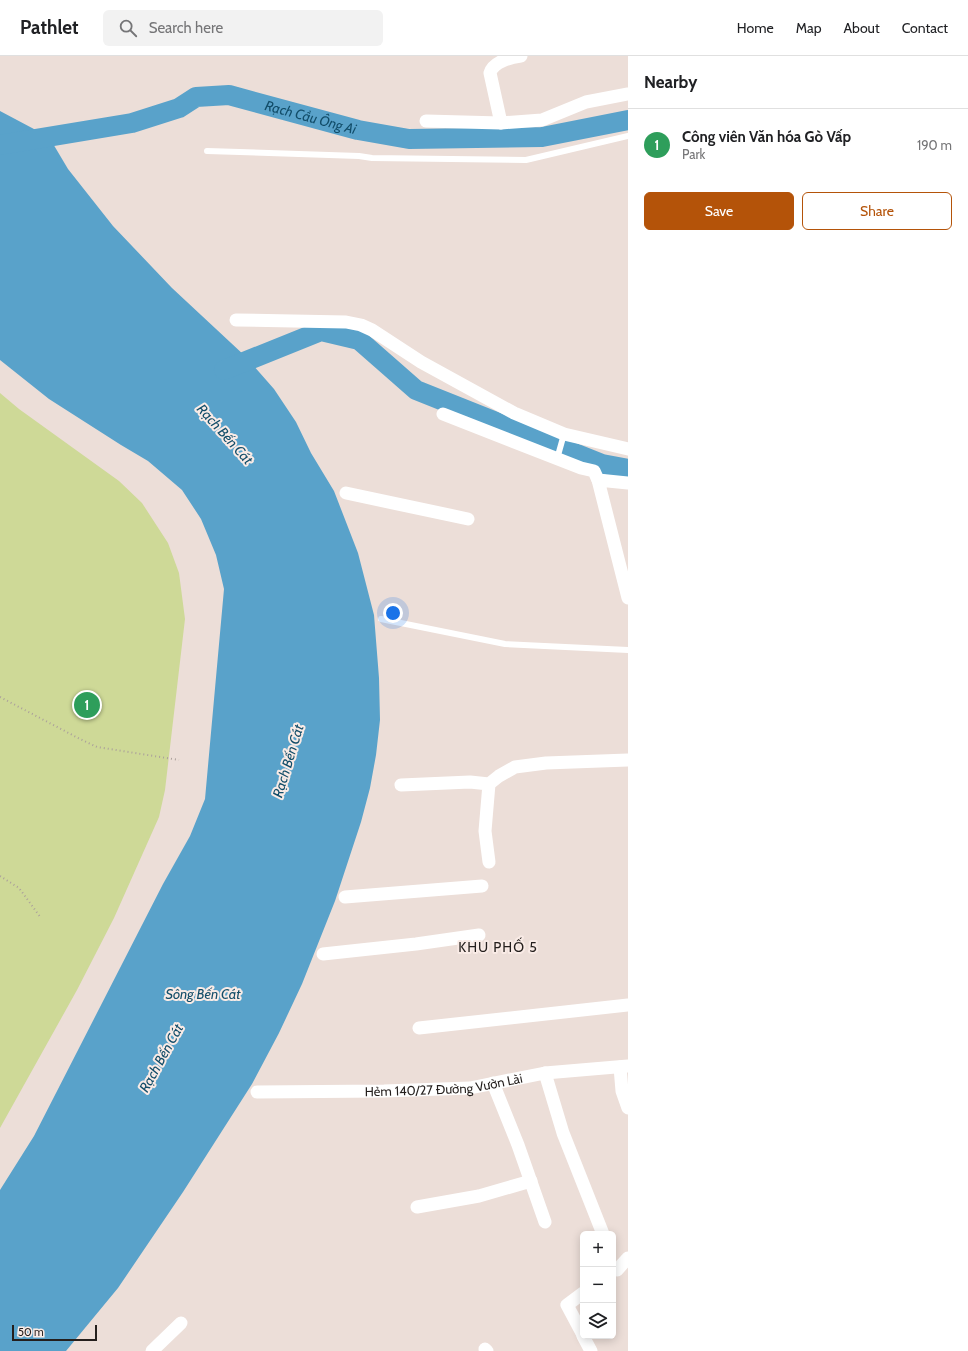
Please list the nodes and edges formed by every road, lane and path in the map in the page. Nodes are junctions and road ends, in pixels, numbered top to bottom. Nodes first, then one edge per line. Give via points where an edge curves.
1 (521, 56) edge
2 (628, 94) edge
3 (426, 121) dead end
4 (501, 123) junction
5 (628, 136) edge
6 (207, 151) dead end
7 (236, 320) dead end
8 (443, 414) dead end
9 (564, 436) junction
10 (628, 449) edge
11 (558, 456) junction
12 (598, 480) junction
13 (628, 483) edge
14 (346, 493) dead end
15 (468, 518) dead end
16 (628, 598) edge
17 (381, 619) dead end
18 (628, 650) edge
19 (0, 697) edge
20 (179, 760) dead end
21 (628, 760) edge
22 (489, 784) junction
23 (402, 785) dead end
24 (489, 862) dead end
25 (0, 876) edge
26 (482, 886) dead end
27 (345, 897) dead end
28 (41, 918) dead end
29 (479, 935) dead end
30 (323, 954) dead end
31 (628, 1005) edge
32 (419, 1028) dead end
33 (624, 1066) edge
34 (545, 1072) junction
35 (493, 1083) junction
36 (257, 1092) dead end
37 (628, 1108) edge
38 (531, 1181) junction
39 (418, 1207) dead end
40 (545, 1222) dead end
41 (602, 1231) edge
42 (628, 1258) edge
43 (616, 1266) edge
44 (580, 1295) edge
45 (181, 1324) dead end
46 (580, 1331) edge
47 (585, 1339) edge
48 (152, 1351) edge
49 (592, 1351) edge

1 - 4 street via 498,63 491,69
2 - 4 street via 586,102 542,120
3 - 4 street
5 - 6 lane via 526,160 372,158
7 - 9 street via 346,322 361,325 421,362 514,413
8 - 11 street
9 - 10 street
9 - 11 lane
11 - 12 street via 594,472
12 - 13 street
12 - 16 street
14 - 15 street
17 - 18 lane via 505,644
19 - 20 path via 97,747
21 - 22 street via 546,763 515,767
22 - 23 street via 470,782
22 - 24 street via 486,831
25 - 28 path via 19,888
26 - 27 street
29 - 30 street
31 - 32 street
33 - 34 street, Hẻm 140/27 Đường Vườn Lài
33 - 37 street via 622,1091
34 - 35 street, Hẻm 140/27 Đường Vườn Lài
34 - 41 street via 563,1132
35 - 36 street, Hẻm 140/27 Đường Vườn Lài via 462,1088 384,1091
35 - 38 street
38 - 39 street via 479,1196
38 - 40 street
42 - 43 street
44 - 46 street via 566,1305
45 - 48 street
47 - 49 street

